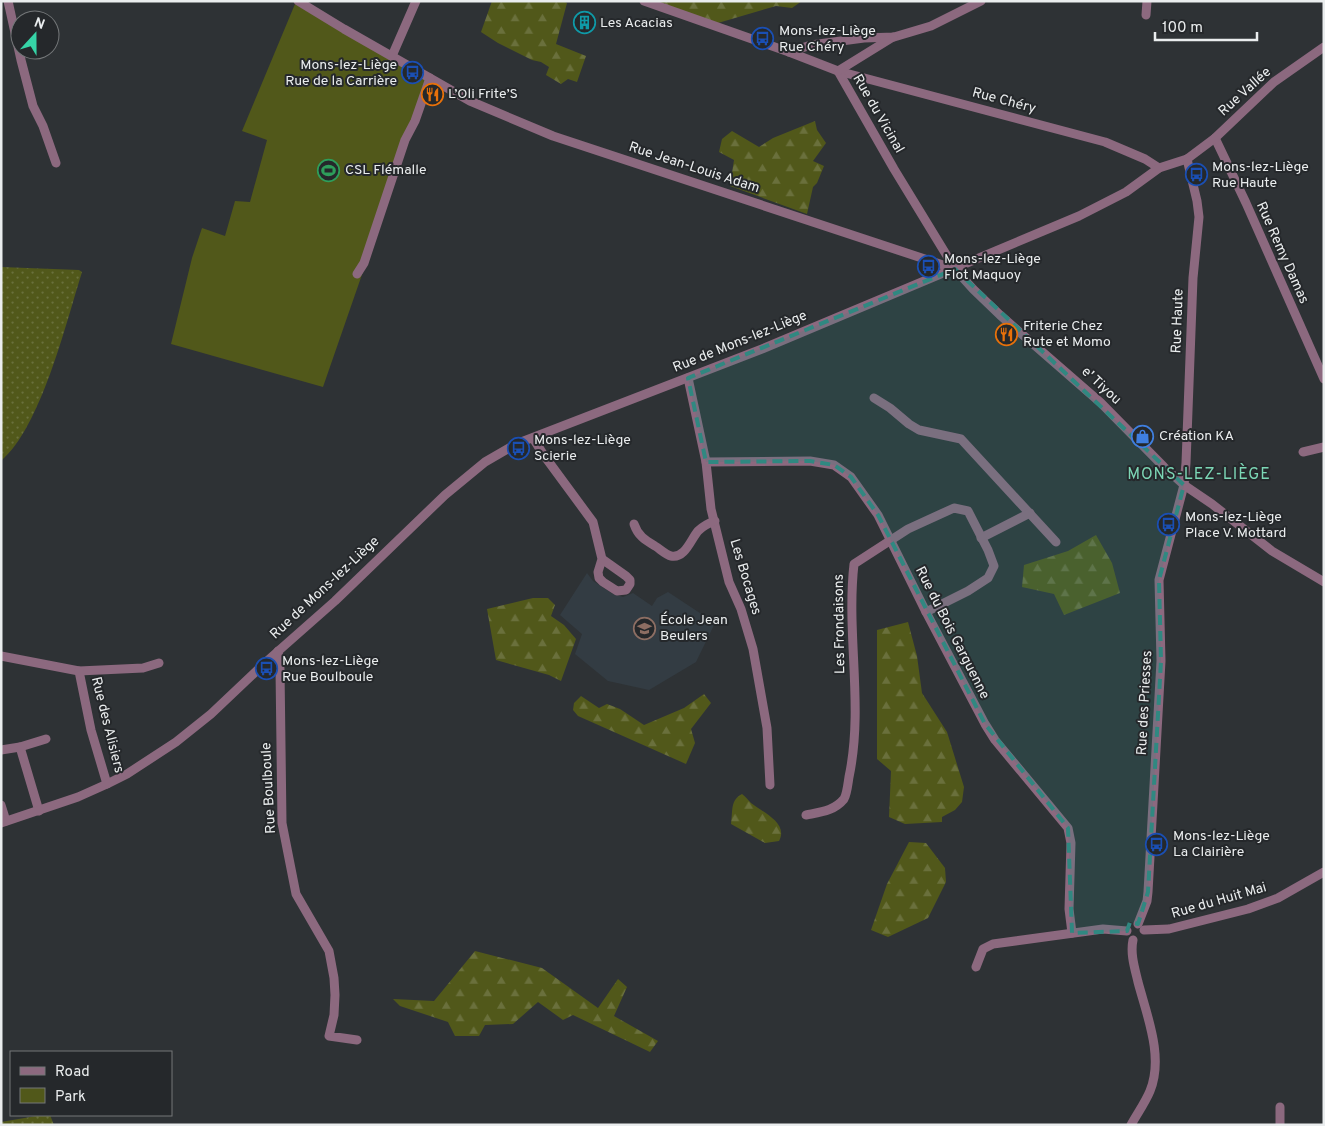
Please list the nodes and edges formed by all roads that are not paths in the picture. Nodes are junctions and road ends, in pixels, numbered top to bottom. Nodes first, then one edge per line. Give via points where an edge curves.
1 (8, 1) edge
2 (298, 1) edge
3 (416, 1) edge
4 (644, 1) edge
5 (981, 1) edge
6 (1147, 1) edge
7 (1146, 15) dead end
8 (894, 37) junction
9 (1324, 47) edge
10 (790, 52) junction
11 (392, 56) junction
12 (838, 71) junction
13 (430, 78) junction
14 (1215, 138) junction
15 (1187, 159) junction
16 (56, 163) dead end
17 (1159, 168) junction
18 (955, 269) junction
19 (357, 274) dead end
20 (688, 378) junction
21 (1324, 379) edge
22 (874, 398) dead end
23 (534, 438) junction
24 (1324, 447) edge
25 (1303, 452) dead end
26 (706, 462) junction
27 (1184, 484) junction
28 (1030, 513) junction
29 (715, 521) junction
30 (634, 524) dead end
31 (981, 538) junction
32 (890, 540) junction
33 (1056, 542) dead end
34 (602, 559) dead end
35 (1324, 582) edge
36 (926, 612) junction
37 (278, 651) junction
38 (1, 656) edge
39 (160, 663) dead end
40 (79, 671) junction
41 (46, 739) dead end
42 (20, 747) junction
43 (1, 750) edge
44 (107, 784) junction
45 (770, 785) dead end
46 (1, 805) edge
47 (40, 811) junction
48 (806, 815) dead end
49 (4, 822) edge
50 (1324, 872) edge
51 (1141, 927) junction
52 (1127, 930) junction
53 (1072, 933) junction
54 (1132, 940) junction
55 (976, 966) dead end
56 (357, 1040) dead end
57 (1280, 1107) dead end
58 (1131, 1125) edge
59 (1280, 1125) edge

1 - 16 street via 33,106
2 - 11 street, Rue Jean-Louis Adam
3 - 11 street
4 - 10 street, Rue du Vicinal
5 - 8 street via 931,26
6 - 7 street
8 - 10 street via 811,45
8 - 12 street
9 - 14 street, Rue Vallée via 1274,82
10 - 12 street, Rue du Vicinal
11 - 13 street, Rue Jean-Louis Adam
12 - 17 street, Rue Chéry via 1105,142
12 - 18 street, Rue du Vicinal
13 - 18 street, Rue Jean-Louis Adam via 470,101 553,136
13 - 19 street via 405,140 364,263
14 - 15 street, Rue Vallée
14 - 21 street, Rue Remy Damas
15 - 17 street, Rue Vallée
15 - 27 street, Rue Haute via 1198,217
17 - 18 street, Rue de Mons-lez-Liège via 1126,192 1079,216
18 - 20 street, Rue de Mons-lez-Liège
18 - 27 street, e' Tiyou via 1000,315 1101,403
20 - 23 street, Rue de Mons-lez-Liège
20 - 26 street, Les Bocages
22 - 28 street via 919,430 961,439
23 - 34 street via 593,522
23 - 37 street, Rue de Mons-lez-Liège via 516,444 485,462 445,495
24 - 25 street
26 - 29 street, Les Bocages
26 - 32 street, Rue du Bois Garguenne via 810,461 834,465 851,476 878,515
27 - 35 street, e' Tiyou via 1272,551
27 - 51 street, Rue des Priesses via 1159,580 1161,661 1148,892
28 - 31 street
28 - 33 street
29 - 30 street via 702,528 681,554 673,556 643,538
29 - 45 street, Les Bocages via 730,582 754,649 767,728
31 - 32 street, Les Frondaisons via 968,511 954,508
31 - 36 street, Les Frondaisons via 994,566 988,578
32 - 36 street, Rue du Bois Garguenne
32 - 48 street, Les Frondaisons via 854,564 852,612 857,715 845,798 832,810
36 - 53 street, Rue du Bois Garguenne via 990,733 1068,828
37 - 44 street, Rue de Mons-lez-Liège via 196,727
37 - 56 street, Rue Boulboule via 282,823 296,894 329,951 335,995 329,1036
38 - 40 street
39 - 40 street via 143,668
40 - 44 street, Rue des Alisiers via 91,730
41 - 42 street
42 - 43 street
42 - 47 street
44 - 47 street, Rue de Mons-lez-Liège
46 - 49 street
47 - 49 street, Rue de Mons-lez-Liège
50 - 51 street, Rue du Huit Mai via 1278,898 1248,909 1169,929
51 - 52 street via 1130,925
51 - 54 street via 1144,936 1140,940
52 - 53 street
52 - 54 street
53 - 55 street via 989,945 981,953
54 - 58 street via 1133,963 1155,1049 1150,1091
57 - 59 street

